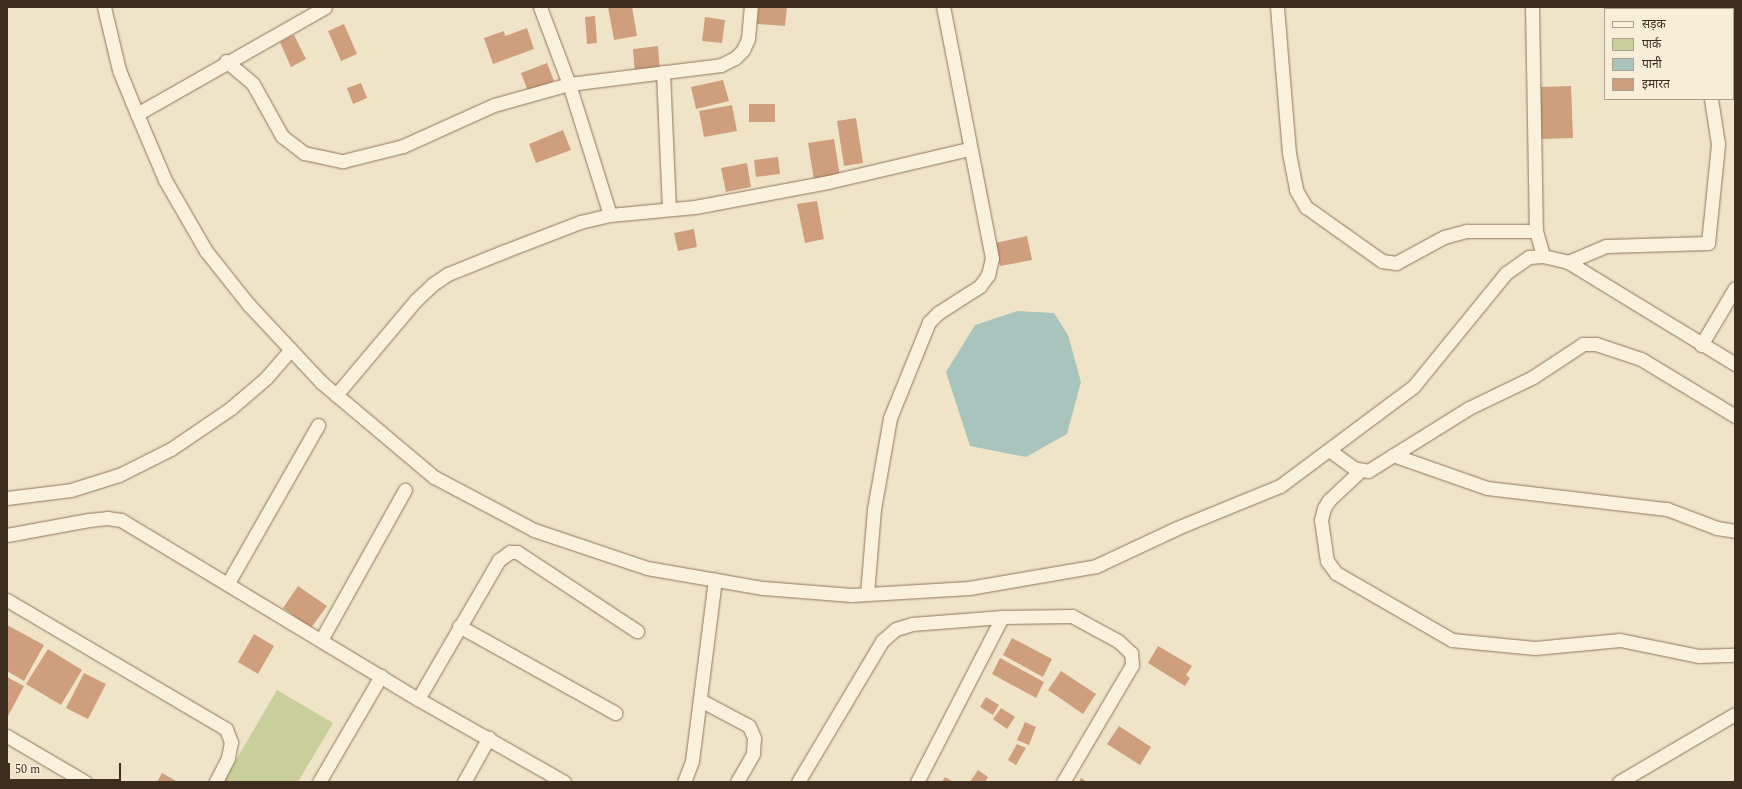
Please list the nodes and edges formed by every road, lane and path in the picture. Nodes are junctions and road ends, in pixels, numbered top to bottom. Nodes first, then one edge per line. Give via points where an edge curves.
1 (104, 7) edge
2 (325, 7) edge
3 (540, 7) edge
4 (750, 7) edge
5 (943, 7) edge
6 (1277, 7) edge
7 (1532, 7) edge
8 (226, 61) junction
9 (663, 72) junction
10 (569, 84) junction
11 (1711, 100) edge
12 (137, 114) junction
13 (969, 149) junction
14 (669, 209) junction
15 (610, 215) junction
16 (1536, 231) junction
17 (1543, 256) junction
18 (1568, 262) junction
19 (1735, 288) edge
20 (1701, 345) junction
21 (290, 350) junction
22 (1735, 364) edge
23 (336, 395) junction
24 (1735, 416) edge
25 (318, 425) dead end
26 (1329, 450) junction
27 (1393, 455) junction
28 (1360, 471) junction
29 (404, 490) dead end
30 (7, 498) edge
31 (1735, 531) edge
32 (7, 535) edge
33 (715, 580) junction
34 (228, 583) junction
35 (867, 594) junction
36 (7, 600) edge
37 (1002, 617) junction
38 (458, 626) junction
39 (637, 631) dead end
40 (321, 640) junction
41 (1735, 655) edge
42 (381, 676) junction
43 (418, 698) junction
44 (700, 700) junction
45 (615, 713) dead end
46 (1735, 714) edge
47 (7, 736) edge
48 (490, 737) junction
49 (85, 782) edge
50 (216, 782) edge
51 (319, 782) edge
52 (464, 782) edge
53 (564, 782) edge
54 (684, 782) edge
55 (737, 782) edge
56 (798, 782) edge
57 (916, 782) edge
58 (1063, 782) edge
59 (1619, 782) edge

1 - 12 street via 119,70
2 - 8 street
3 - 10 street
4 - 9 street via 748,38 736,58 721,65
5 - 13 street
6 - 16 street via 1289,153 1296,190 1306,207 1382,261 1396,263 1444,237 1467,231
7 - 16 street
8 - 10 street via 254,84 282,136 304,153 343,161 403,146 494,105
8 - 12 street
9 - 10 street
9 - 14 street
10 - 15 street
11 - 18 street via 1718,144 1708,243 1606,246
12 - 21 street via 165,180 206,251 249,305
13 - 14 street via 828,182
13 - 35 street via 992,258 988,275 980,286 938,313 929,322 890,418 874,509
14 - 15 street
15 - 23 street via 580,222 443,277 416,300
16 - 17 street
17 - 18 street
17 - 26 street via 1529,257 1506,273 1413,387
18 - 20 street
19 - 20 street
20 - 22 street
21 - 23 street
21 - 30 street via 266,378 231,408 171,449 119,475 71,490
23 - 33 street via 434,477 534,530 647,568
24 - 27 street via 1641,359 1596,344 1583,344 1533,377 1469,408
25 - 34 street
26 - 28 street
26 - 35 street via 1280,486 1177,528 1096,566 970,588
27 - 28 street via 1368,471
27 - 31 street via 1487,488 1667,509 1717,528
28 - 41 street via 1324,508 1321,520 1327,561 1336,573 1452,640 1535,648 1620,640 1699,656
29 - 40 street
32 - 34 street via 89,520 121,520
33 - 35 street via 763,588
33 - 44 street
34 - 40 street
36 - 50 street via 226,728 232,742 228,758
37 - 56 street via 912,624 896,629 882,641
37 - 57 street
37 - 58 street via 1072,616 1118,641 1131,653 1132,665
38 - 39 street via 499,560 510,552 516,552
38 - 43 street
38 - 45 street
40 - 42 street
42 - 43 street
42 - 51 street
43 - 48 street
44 - 54 street via 692,761
44 - 55 street via 749,726 754,738 753,754
46 - 59 street
47 - 49 street
48 - 52 street
48 - 53 street

